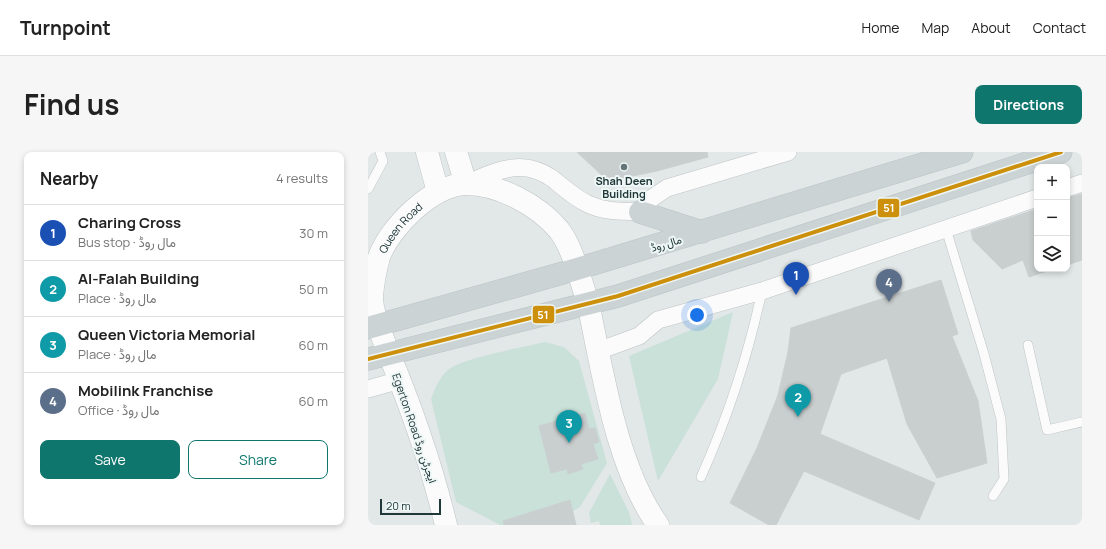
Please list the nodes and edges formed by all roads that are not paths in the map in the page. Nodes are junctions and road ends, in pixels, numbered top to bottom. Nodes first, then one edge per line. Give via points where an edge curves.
1 (380, 152) edge
2 (427, 152) edge
3 (456, 152) edge
4 (788, 152) edge
5 (962, 152) edge
6 (1061, 152) edge
7 (1082, 183) edge
8 (466, 184) junction
9 (1070, 187) edge
10 (368, 189) edge
11 (438, 192) junction
12 (1034, 199) edge
13 (640, 212) junction
14 (946, 228) junction
15 (702, 232) junction
16 (577, 269) junction
17 (762, 291) junction
18 (588, 303) junction
19 (373, 327) edge
20 (1028, 345) dead end
21 (598, 351) junction
22 (378, 357) edge
23 (400, 380) junction
24 (368, 389) edge
25 (1082, 422) edge
26 (700, 477) dead end
27 (993, 496) dead end
28 (446, 525) edge
29 (658, 525) edge

1 - 10 lane via 383,160
2 - 11 main road
3 - 8 main road
4 - 13 street via 667,188 652,198
5 - 15 main road, مال روڈ
6 - 18 main road via 618,296
7 - 9 street
8 - 11 main road, Queen Road
8 - 13 street via 508,168 528,168 546,175 588,204 613,211
8 - 16 main road via 503,192 535,209 560,231
11 - 19 main road, Queen Road via 418,206 392,233 379,258 372,297
12 - 14 street
13 - 15 main road
14 - 17 street
14 - 27 lane via 1002,420 1004,478
15 - 16 main road, مال روڈ
16 - 18 main road
16 - 19 main road, مال روڈ
17 - 21 street via 658,320 639,336
17 - 26 lane via 754,330 737,386 717,442
18 - 21 main road
18 - 22 main road
19 - 22 main road, Queen Road
20 - 25 lane via 1046,430
21 - 29 main road via 620,445 639,494
22 - 23 main road, Egerton Road ایجرٹن روڈ
23 - 24 street
23 - 28 main road, Egerton Road ایجرٹن روڈ

